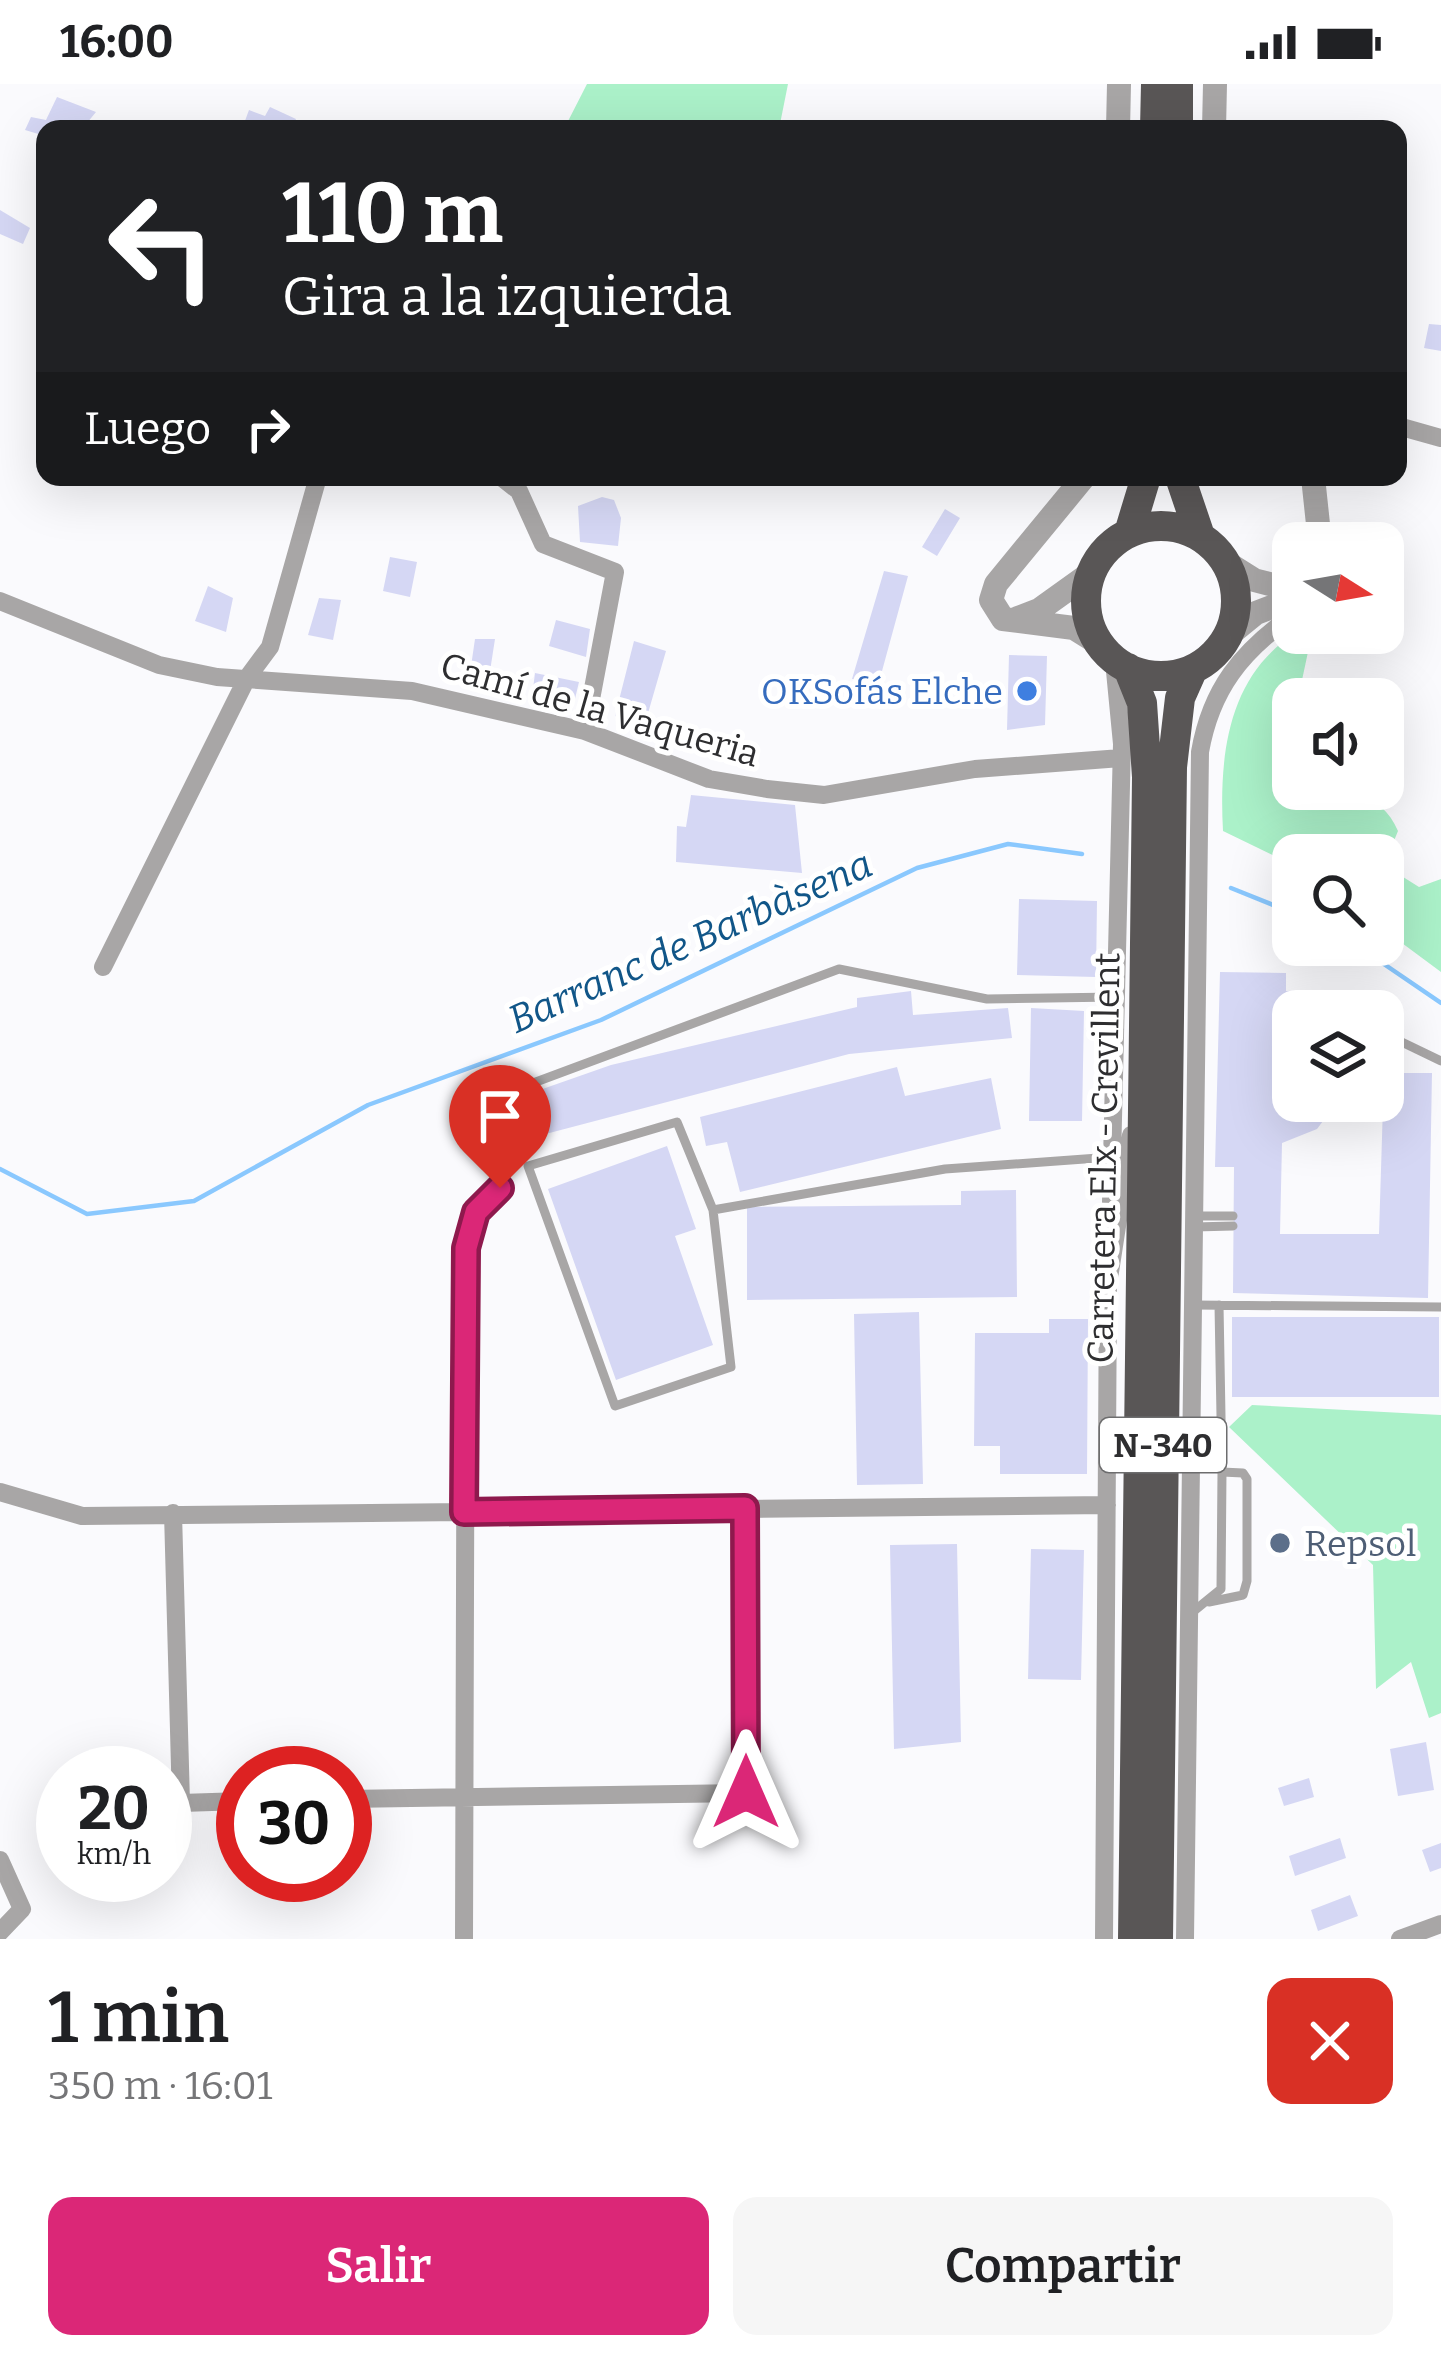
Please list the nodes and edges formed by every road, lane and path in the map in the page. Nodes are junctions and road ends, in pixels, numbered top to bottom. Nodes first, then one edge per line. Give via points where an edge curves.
1 (1119, 84) edge
2 (1156, 84) edge
3 (1178, 84) edge
4 (1215, 84) edge
5 (1118, 120) edge
6 (1155, 120) edge
7 (1178, 120) edge
8 (1214, 120) edge
9 (1407, 429) edge
10 (1441, 438) edge
11 (315, 486) edge
12 (513, 486) edge
13 (1077, 486) edge
14 (1143, 486) edge
15 (1183, 486) edge
16 (1313, 486) edge
17 (1317, 522) edge
18 (1130, 533) junction
19 (1200, 536) junction
20 (1227, 563) junction
21 (1092, 572) junction
22 (1272, 587) edge
23 (0, 601) edge
24 (1272, 605) edge
25 (1012, 620) junction
26 (1272, 633) edge
27 (1229, 635) junction
28 (1113, 658) junction
29 (1192, 671) junction
30 (247, 678) junction
31 (585, 731) junction
32 (1121, 758) junction
33 (1169, 950) junction
34 (103, 967) dead end
35 (1116, 997) junction
36 (1404, 1043) edge
37 (1144, 1047) junction
38 (1441, 1061) edge
39 (493, 1098) dead end
40 (1112, 1157) junction
41 (1195, 1157) junction
42 (500, 1188) dead end
43 (713, 1210) junction
44 (1233, 1221) dead end
45 (1194, 1222) junction
46 (1108, 1285) junction
47 (1193, 1305) junction
48 (1219, 1305) junction
49 (1441, 1307) edge
50 (1191, 1435) junction
51 (1222, 1472) junction
52 (0, 1492) edge
53 (1107, 1505) junction
54 (745, 1508) junction
55 (464, 1512) junction
56 (173, 1513) junction
57 (1209, 1602) junction
58 (1189, 1616) junction
59 (463, 1796) junction
60 (372, 1798) edge
61 (216, 1802) edge
62 (0, 1860) edge
63 (1441, 1924) edge
64 (0, 1932) edge
65 (464, 1939) edge
66 (1104, 1939) edge
67 (1133, 1939) edge
68 (1158, 1939) edge
69 (1185, 1939) edge
70 (1400, 1939) edge

1 - 5 street
2 - 6 highway
3 - 7 highway
4 - 8 street
9 - 10 street
11 - 30 street via 270,647
12 - 31 street via 543,544 615,572
13 - 25 street via 996,584 994,613
14 - 18 highway
15 - 19 highway
16 - 17 street
18 - 19 highway via 1161,525
18 - 21 highway
19 - 20 highway
20 - 22 street
20 - 27 highway via 1236,614
21 - 25 street
21 - 28 highway, N-340 via 1086,609
23 - 30 street, Camí de la Vaqueria via 159,665
24 - 27 street
25 - 28 street via 1074,628
26 - 41 street via 1241,659 1207,710 1200,752
27 - 29 highway, N-340
28 - 29 highway via 1168,677
28 - 32 street
28 - 37 highway, Carretera Elx - Crevillent / N-340 via 1147,736
29 - 33 highway, Carretera Elx - Crevillent / N-340 via 1174,730
30 - 31 street, Camí de la Vaqueria via 412,691
30 - 34 street
31 - 32 street, Camí de la Vaqueria via 709,779 824,795 975,769
32 - 35 street
33 - 41 street
33 - 68 highway, Carretera Elx - Crevillent / N-340
35 - 39 lane via 987,999 839,969
35 - 40 street
36 - 38 lane
37 - 46 street
37 - 67 highway, Carretera Elx - Crevillent / N-340
40 - 43 lane via 945,1169
40 - 46 street
41 - 45 street
42 - 55 street via 476,1212 466,1248
43 - 43 lane via 677,1121 528,1166 615,1406 731,1366
44 - 45 lane
45 - 47 street
46 - 53 street
47 - 48 lane
47 - 50 street
48 - 49 lane
48 - 51 lane
50 - 51 lane
50 - 58 street
51 - 57 lane via 1224,1564 1221,1589
51 - 57 lane via 1247,1479 1247,1581 1243,1595
52 - 56 street via 82,1516
53 - 54 street
53 - 66 street
54 - 55 street
54 - 59 street via 746,1792
55 - 56 street
55 - 59 street
56 - 61 street via 181,1803
57 - 58 lane
58 - 69 street
59 - 60 street
59 - 65 street
62 - 64 street via 22,1910
63 - 70 street

